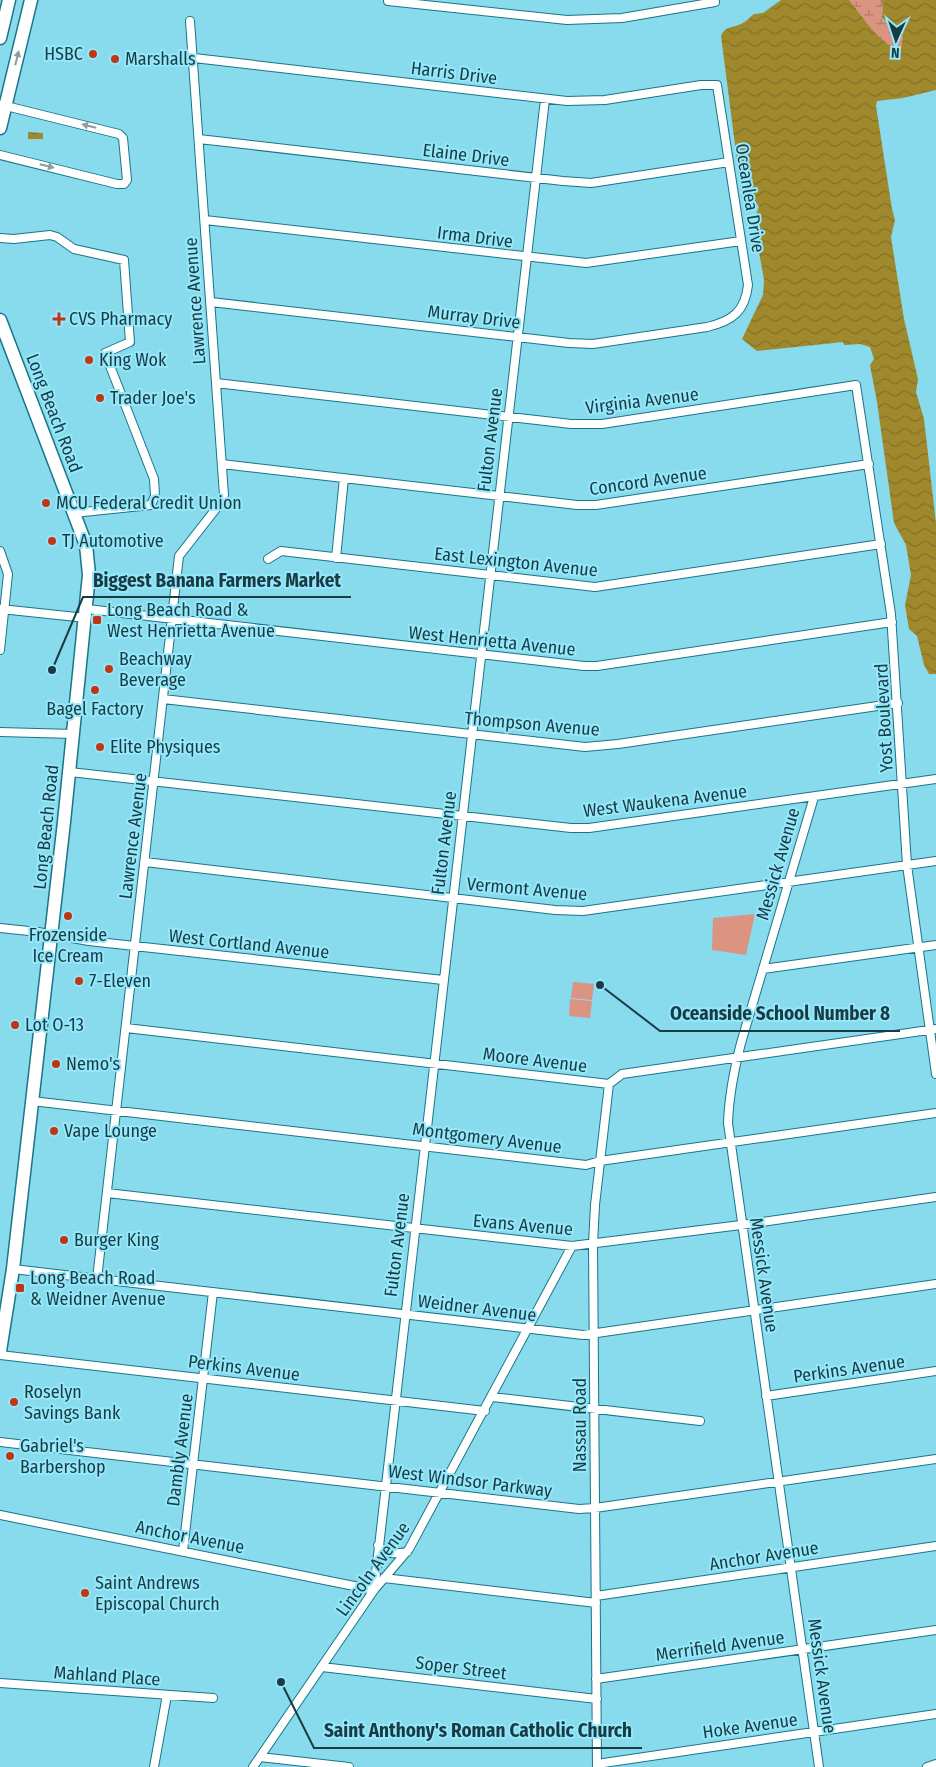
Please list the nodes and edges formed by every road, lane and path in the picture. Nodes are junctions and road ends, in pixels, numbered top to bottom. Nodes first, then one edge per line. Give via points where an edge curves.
1 (9, 0) edge
2 (31, 0) edge
3 (388, 1) edge
4 (715, 2) dead end
5 (190, 21) dead end
6 (0, 38) edge
7 (194, 58) junction
8 (710, 85) joint
9 (544, 99) junction
10 (2, 105) edge
11 (0, 128) edge
12 (199, 139) junction
13 (0, 154) edge
14 (729, 162) junction
15 (536, 178) junction
16 (205, 220) junction
17 (0, 238) edge
18 (741, 241) junction
19 (526, 258) junction
20 (211, 302) junction
21 (732, 318) joint
22 (0, 320) edge
23 (517, 337) junction
24 (216, 383) junction
25 (832, 389) joint
26 (508, 416) junction
27 (222, 464) junction
28 (869, 464) junction
29 (344, 478) junction
30 (499, 496) junction
31 (74, 513) junction
32 (881, 544) junction
33 (0, 551) edge
34 (268, 558) dead end
35 (336, 558) junction
36 (490, 576) junction
37 (2, 609) edge
38 (86, 614) junction
39 (172, 619) junction
40 (892, 622) junction
41 (0, 650) edge
42 (480, 655) junction
43 (163, 699) junction
44 (898, 703) junction
45 (0, 732) edge
46 (74, 734) junction
47 (471, 734) junction
48 (70, 772) junction
49 (936, 778) edge
50 (154, 780) junction
51 (902, 783) junction
52 (814, 797) junction
53 (462, 816) junction
54 (936, 861) edge
55 (145, 862) junction
56 (907, 865) junction
57 (788, 882) junction
58 (453, 898) junction
59 (0, 928) edge
60 (51, 934) junction
61 (936, 945) edge
62 (135, 946) junction
63 (918, 947) junction
64 (763, 969) junction
65 (443, 980) junction
66 (126, 1028) junction
67 (933, 1029) edge
68 (737, 1057) junction
69 (434, 1063) junction
70 (936, 1074) edge
71 (609, 1084) junction
72 (32, 1101) junction
73 (116, 1110) junction
74 (936, 1113) edge
75 (730, 1142) junction
76 (424, 1146) junction
77 (600, 1161) junction
78 (107, 1193) junction
79 (936, 1197) edge
80 (741, 1225) junction
81 (414, 1229) junction
82 (593, 1244) junction
83 (572, 1246) junction
84 (13, 1269) junction
85 (97, 1279) junction
86 (936, 1284) edge
87 (214, 1292) junction
88 (754, 1310) junction
89 (404, 1314) junction
90 (528, 1329) junction
91 (594, 1334) junction
92 (0, 1353) edge
93 (936, 1371) edge
94 (203, 1378) junction
95 (766, 1396) junction
96 (492, 1397) junction
97 (395, 1400) junction
98 (594, 1409) junction
99 (485, 1411) junction
100 (700, 1421) dead end
101 (0, 1442) edge
102 (936, 1459) edge
103 (194, 1464) junction
104 (778, 1481) junction
105 (384, 1486) junction
106 (440, 1493) junction
107 (595, 1508) junction
108 (0, 1515) edge
109 (378, 1545) junction
110 (936, 1546) edge
111 (183, 1551) junction
112 (407, 1552) junction
113 (791, 1567) junction
114 (384, 1578) junction
115 (374, 1590) junction
116 (596, 1600) junction
117 (936, 1630) edge
118 (803, 1649) junction
119 (322, 1667) junction
120 (596, 1679) junction
121 (0, 1683) edge
122 (167, 1695) junction
123 (213, 1698) dead end
124 (597, 1699) junction
125 (936, 1714) edge
126 (815, 1732) junction
127 (260, 1757) junction
128 (936, 1764) edge
129 (597, 1765) edge
130 (154, 1767) edge
131 (253, 1767) edge
132 (349, 1767) edge
133 (819, 1767) edge
134 (927, 1767) edge

1 - 6 main road
10 -> 2 main road
3 - 4 street via 567,20 622,18
5 - 7 street, Lawrence Avenue
7 - 9 street, Harris Drive
7 - 12 street, Lawrence Avenue
8 - 9 street, Harris Drive via 586,102
8 - 14 street, Oceanlea Drive via 717,86
9 - 15 street, Fulton Avenue
10 - 11 main road
13 -> 10 street via 117,184 124,184 127,180 123,138 119,134
12 - 15 street, Elaine Drive
12 - 16 street, Lawrence Avenue
14 - 15 street, Elaine Drive via 591,183
14 - 18 street, Oceanlea Drive
15 - 19 street, Fulton Avenue
16 - 19 street, Irma Drive
16 - 20 street, Lawrence Avenue
17 - 31 street via 50,235 74,249 124,260 130,342 105,352 154,479 155,496 151,505
18 - 19 street, Irma Drive via 594,263
18 - 21 street, Oceanlea Drive via 748,285 744,301
19 - 23 street, Fulton Avenue
20 - 23 street, Murray Drive
20 - 24 street, Lawrence Avenue
21 - 23 street, Murray Drive via 707,327 593,344
22 - 31 main road, Long Beach Road
23 - 26 street, Fulton Avenue
24 - 26 street, Virginia Avenue
24 - 27 street, Lawrence Avenue
25 - 26 street, Virginia Avenue via 602,424 571,424
25 - 28 street, Yost Boulevard via 856,386
26 - 30 street, Fulton Avenue
27 - 29 street, Concord Avenue
27 - 39 street, Lawrence Avenue via 222,501 180,556
28 - 30 street, Concord Avenue via 604,504 577,505
28 - 32 street, Yost Boulevard
29 - 30 street, Concord Avenue
29 - 35 street
30 - 36 street, Fulton Avenue
31 - 38 main road, Long Beach Road via 88,557
32 - 36 street, East Lexington Avenue via 595,587
32 - 40 street, Yost Boulevard
33 - 37 street via 8,574
34 - 35 street, East Lexington Avenue via 281,551
35 - 36 street, East Lexington Avenue
36 - 42 street, Fulton Avenue
37 - 38 street, West Henrietta Avenue
37 - 41 street
38 - 39 street, West Henrietta Avenue
38 - 46 main road, Long Beach Road
39 - 42 street, West Henrietta Avenue
39 - 43 street, Lawrence Avenue
40 - 42 street, West Henrietta Avenue via 597,666
40 - 44 street, Yost Boulevard
42 - 47 street, Fulton Avenue
43 - 47 street, Thompson Avenue
43 - 50 street, Lawrence Avenue
44 - 47 street, Thompson Avenue via 595,746
44 - 51 street, Yost Boulevard
45 - 46 street
46 - 48 main road, Long Beach Road
47 - 53 street, Fulton Avenue
48 - 50 street, West Waukena Avenue
48 - 60 main road, Long Beach Road
49 - 51 street, West Waukena Avenue
50 - 53 street, West Waukena Avenue
50 - 55 street, Lawrence Avenue
51 - 52 street, West Waukena Avenue
51 - 56 street, Yost Boulevard
52 - 53 street, West Waukena Avenue via 589,828
52 - 57 street, Messick Avenue
53 - 58 street, Fulton Avenue
54 - 56 street, Vermont Avenue
55 - 58 street, Vermont Avenue
55 - 62 street, Lawrence Avenue
56 - 57 street, Vermont Avenue
56 - 63 street, Yost Boulevard
57 - 58 street, Vermont Avenue via 583,911
57 - 64 street, Messick Avenue
58 - 65 street, Fulton Avenue
59 - 60 street, West Cortland Avenue
60 - 62 street, West Cortland Avenue
60 - 72 main road, Long Beach Road
61 - 63 street
62 - 65 street, West Cortland Avenue
62 - 66 street, Lawrence Avenue
63 - 64 street
63 - 67 street, Yost Boulevard
64 - 68 street, Messick Avenue
65 - 69 street, Fulton Avenue
66 - 69 street, Moore Avenue
66 - 73 street, Lawrence Avenue
67 - 68 street, Moore Avenue
67 - 70 street, Yost Boulevard
68 - 71 street, Moore Avenue via 622,1074
68 - 75 street, Messick Avenue via 728,1100
69 - 71 street, Moore Avenue
69 - 76 street, Fulton Avenue
71 - 77 street, Nassau Road
72 - 73 street, Montgomery Avenue
72 - 84 main road, Long Beach Road
73 - 76 street, Montgomery Avenue
73 - 78 street, Lawrence Avenue
74 - 75 street, Montgomery Avenue
75 - 77 street, Montgomery Avenue
75 - 80 street, Messick Avenue
76 - 77 street, Montgomery Avenue via 586,1165
76 - 81 street, Fulton Avenue
77 - 82 street, Nassau Road
78 - 81 street, Evans Avenue
78 - 85 street, Lawrence Avenue
79 - 80 street, Evans Avenue
80 - 82 street, Evans Avenue
80 - 88 street, Messick Avenue
81 - 83 street, Evans Avenue
81 - 89 street, Fulton Avenue
82 - 83 street, Evans Avenue
82 - 91 street, Nassau Road
83 - 90 street, Lincoln Avenue
84 - 85 street, Weidner Avenue
84 - 92 main road, Long Beach Road
85 - 87 street, Weidner Avenue
86 - 88 street, Weidner Avenue
87 - 89 street, Weidner Avenue
87 - 94 street, Dambly Avenue
88 - 91 street, Weidner Avenue
88 - 95 street, Messick Avenue
89 - 90 street, Weidner Avenue
89 - 97 street, Fulton Avenue
90 - 91 street, Weidner Avenue
90 - 96 street, Lincoln Avenue
91 - 98 street, Nassau Road
92 - 94 street, Perkins Avenue
93 - 95 street, Perkins Avenue
94 - 97 street, Perkins Avenue
94 - 103 street, Dambly Avenue
95 - 104 street, Messick Avenue
96 - 98 street
96 - 99 street, Lincoln Avenue
97 - 99 street, Perkins Avenue
97 - 105 street, Fulton Avenue
98 - 100 street
98 - 107 street, Nassau Road
99 - 106 street, Lincoln Avenue
101 - 103 street, West Windsor Parkway
102 - 104 street, West Windsor Parkway
103 - 105 street, West Windsor Parkway
103 - 111 street, Dambly Avenue
104 - 107 street, West Windsor Parkway
104 - 113 street, Messick Avenue
105 - 106 street, West Windsor Parkway
105 - 109 street, Fulton Avenue
106 - 107 street, West Windsor Parkway via 579,1509
106 - 112 street, Lincoln Avenue
107 - 116 street, Nassau Road
108 - 111 street, Anchor Avenue
109 - 112 street via 393,1554
109 - 115 street, Fulton Avenue
110 - 113 street, Anchor Avenue
111 - 115 street, Anchor Avenue
112 - 114 street, Lincoln Avenue
113 - 116 street, Anchor Avenue
113 - 118 street, Messick Avenue
114 - 115 street, Lincoln Avenue
114 - 116 street, Anchor Avenue
115 - 119 street, Lincoln Avenue
116 - 120 street, Nassau Road
117 - 118 street, Merrifield Avenue
118 - 120 street, Merrifield Avenue
118 - 126 street, Messick Avenue
119 - 124 street, Soper Street
119 - 127 street, Lincoln Avenue
120 - 124 street, Nassau Road
121 - 122 street, Mahland Place
122 - 123 street, Mahland Place
122 - 130 street
124 - 129 street, Nassau Road
125 - 126 street, Hoke Avenue
126 - 129 street, Hoke Avenue
126 - 133 street, Messick Avenue
127 - 131 street, Lincoln Avenue
127 - 132 street
128 - 134 street

